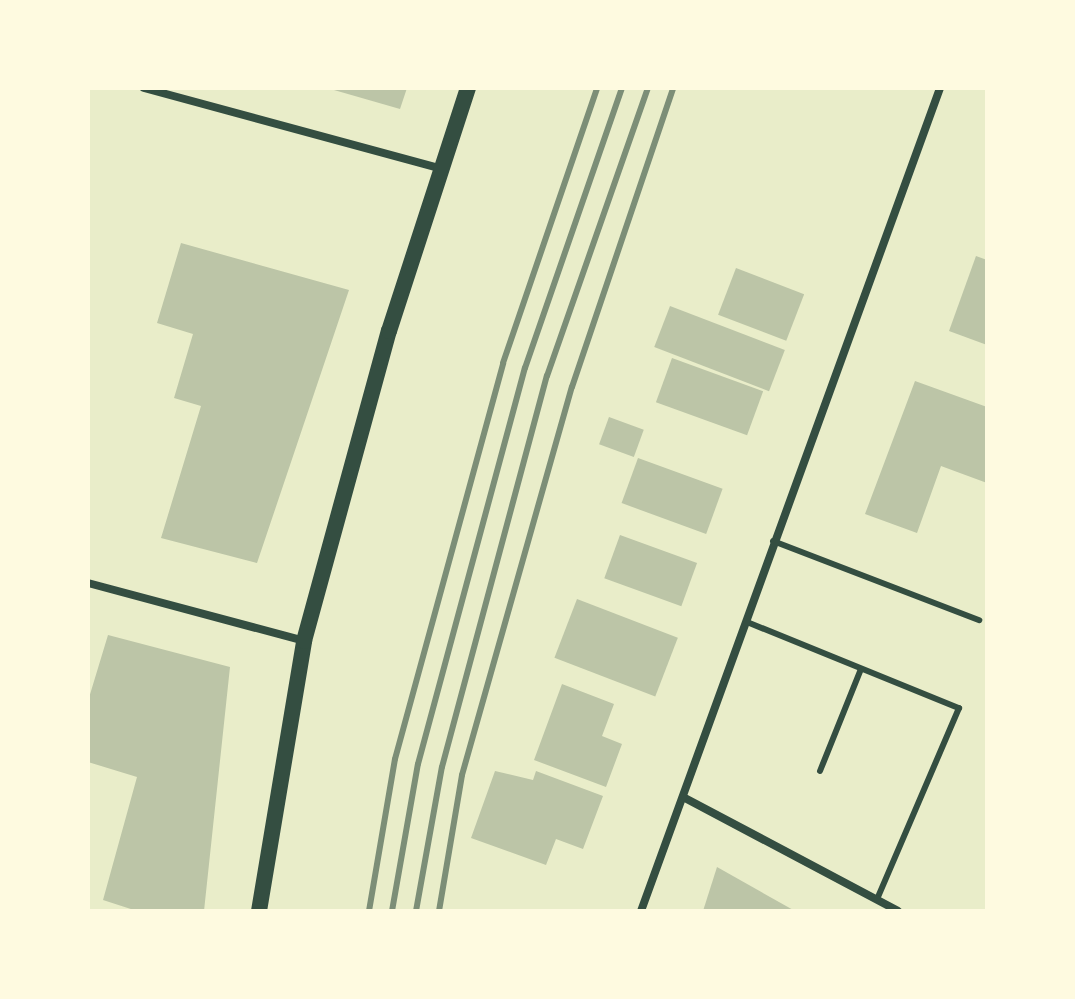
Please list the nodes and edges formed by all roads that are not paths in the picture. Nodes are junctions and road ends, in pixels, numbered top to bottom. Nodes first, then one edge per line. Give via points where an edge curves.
1 (144, 88) edge
2 (468, 88) edge
3 (940, 88) edge
4 (438, 168) junction
5 (773, 541) junction
6 (88, 583) edge
7 (979, 620) dead end
8 (747, 622) junction
9 (304, 641) junction
10 (861, 669) junction
11 (820, 771) dead end
12 (683, 797) junction
13 (877, 899) junction
14 (259, 911) edge
15 (641, 911) edge
16 (898, 911) edge

1 - 4 street
2 - 4 main road
3 - 5 street
4 - 9 main road
5 - 7 lane
5 - 8 street
6 - 9 street
8 - 10 lane
8 - 12 street
9 - 14 main road
10 - 11 lane
10 - 13 lane via 959,708
12 - 13 street
12 - 15 street
13 - 16 street

